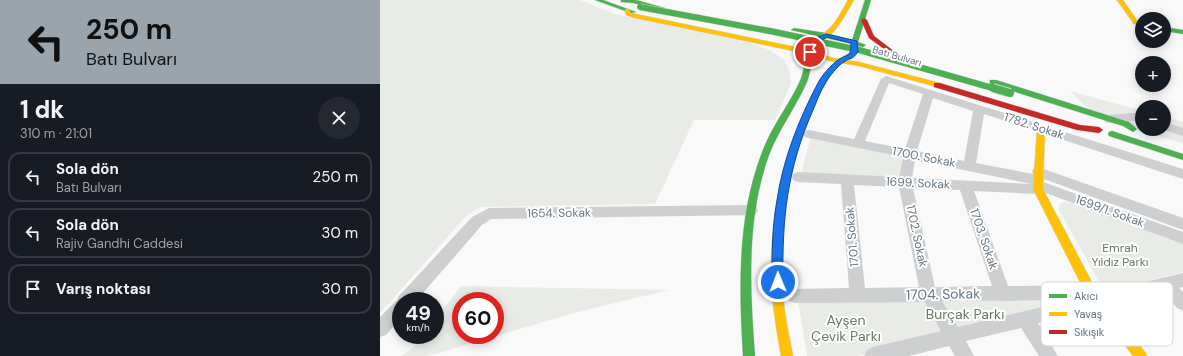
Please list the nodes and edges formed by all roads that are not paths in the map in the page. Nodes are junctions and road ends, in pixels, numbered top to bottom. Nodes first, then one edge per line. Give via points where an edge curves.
1 (598, 0) edge
2 (622, 0) edge
3 (851, 0) edge
4 (868, 0) edge
5 (1120, 0) edge
6 (633, 10) junction
7 (844, 14) junction
8 (1135, 17) edge
9 (862, 18) junction
10 (1171, 27) edge
11 (1183, 29) edge
12 (789, 30) junction
13 (1171, 30) edge
14 (1183, 32) edge
15 (826, 35) junction
16 (758, 41) junction
17 (855, 42) junction
18 (810, 52) junction
19 (892, 53) junction
20 (790, 58) dead end
21 (841, 60) junction
22 (798, 68) dead end
23 (875, 68) junction
24 (855, 72) dead end
25 (805, 78) junction
26 (836, 81) dead end
27 (818, 90) junction
28 (929, 93) junction
29 (979, 109) junction
30 (1135, 117) edge
31 (1109, 119) junction
32 (1041, 128) junction
33 (1171, 128) edge
34 (1099, 130) junction
35 (1183, 132) edge
36 (809, 134) dead end
37 (858, 144) junction
38 (910, 154) junction
39 (1183, 157) edge
40 (969, 166) junction
41 (1183, 174) edge
42 (798, 177) dead end
43 (847, 179) junction
44 (905, 182) junction
45 (1038, 182) junction
46 (966, 185) junction
47 (751, 210) junction
48 (1183, 224) edge
49 (1183, 238) edge
50 (1183, 280) edge
51 (1087, 282) edge
52 (1173, 282) edge
53 (413, 292) edge
54 (1173, 292) edge
55 (1002, 293) junction
56 (929, 294) junction
57 (858, 295) junction
58 (1041, 295) edge
59 (795, 296) dead end
60 (1183, 303) edge
61 (1041, 313) edge
62 (392, 316) edge
63 (1025, 318) junction
64 (380, 329) edge
65 (955, 336) junction
66 (1041, 343) edge
67 (1043, 346) edge
68 (1133, 346) edge
69 (879, 355) edge
70 (749, 356) edge
71 (787, 356) edge
72 (965, 356) edge
73 (1049, 356) edge
74 (1141, 356) edge

1 - 6 main road, Batı Bulvarı
2 - 6 main road, Batı Bulvarı
2 - 12 main road
3 - 7 main road
4 - 9 main road
5 - 8 main road
6 - 16 main road via 628,14
6 - 31 main road, Batı Bulvarı, bridge via 775,32 859,50 1137,130
6 - 34 main road, Batı Bulvarı via 860,57
7 - 12 main road via 823,25
7 - 15 main road
9 - 17 main road
9 - 19 main road via 871,37
10 - 11 main road
12 - 15 main road
13 - 14 main road
15 - 17 main road
15 - 18 main road via 814,42
16 - 18 main road
16 - 20 main road
17 - 19 main road
17 - 21 main road via 854,52 850,58
18 - 21 main road via 820,57
18 - 25 main road
19 - 31 main road
21 - 23 main road
21 - 27 main road via 822,81
22 - 25 main road
23 - 24 main road
23 - 34 main road via 1080,128
25 - 47 main road via 776,129
26 - 27 main road
27 - 71 main road via 792,155 781,199 777,254 778,296
28 - 29 street, 1782. Sokak
28 - 37 street, 1782. Sokak via 886,79
28 - 38 street, 1702. Sokak
29 - 32 street, 1782. Sokak
29 - 40 street
30 - 31 street
32 - 41 street, 1782. Sokak
32 - 45 main road
33 - 35 street
34 - 39 main road, Batı Bulvarı
36 - 37 street, 1700. Sokak
37 - 38 street, 1700. Sokak
38 - 40 street, 1700. Sokak
38 - 44 street, 1702. Sokak
40 - 45 street, 1700. Sokak
42 - 43 street, 1699. Sokak
43 - 44 street, 1699. Sokak
43 - 57 street, 1701. Sokak
44 - 46 street, 1699. Sokak
44 - 56 street, 1702. Sokak
45 - 46 street, 1699. Sokak
45 - 48 street, 1699/1. Sokak
45 - 49 street, 1699/1. Sokak
45 - 51 main road
46 - 55 street, 1703. Sokak
47 - 53 street, 1654. Sokak via 489,214 477,221
47 - 70 main road via 745,284
50 - 52 street
54 - 60 street
55 - 56 street, 1704. Sokak
55 - 58 street, 1704. Sokak
56 - 57 street, 1704. Sokak
56 - 65 street, 1702. Sokak
57 - 59 street, 1704. Sokak
61 - 63 street
62 - 64 street
63 - 65 street
63 - 66 street
65 - 69 street
65 - 72 street, 1702. Sokak
67 - 73 street
68 - 74 main road

